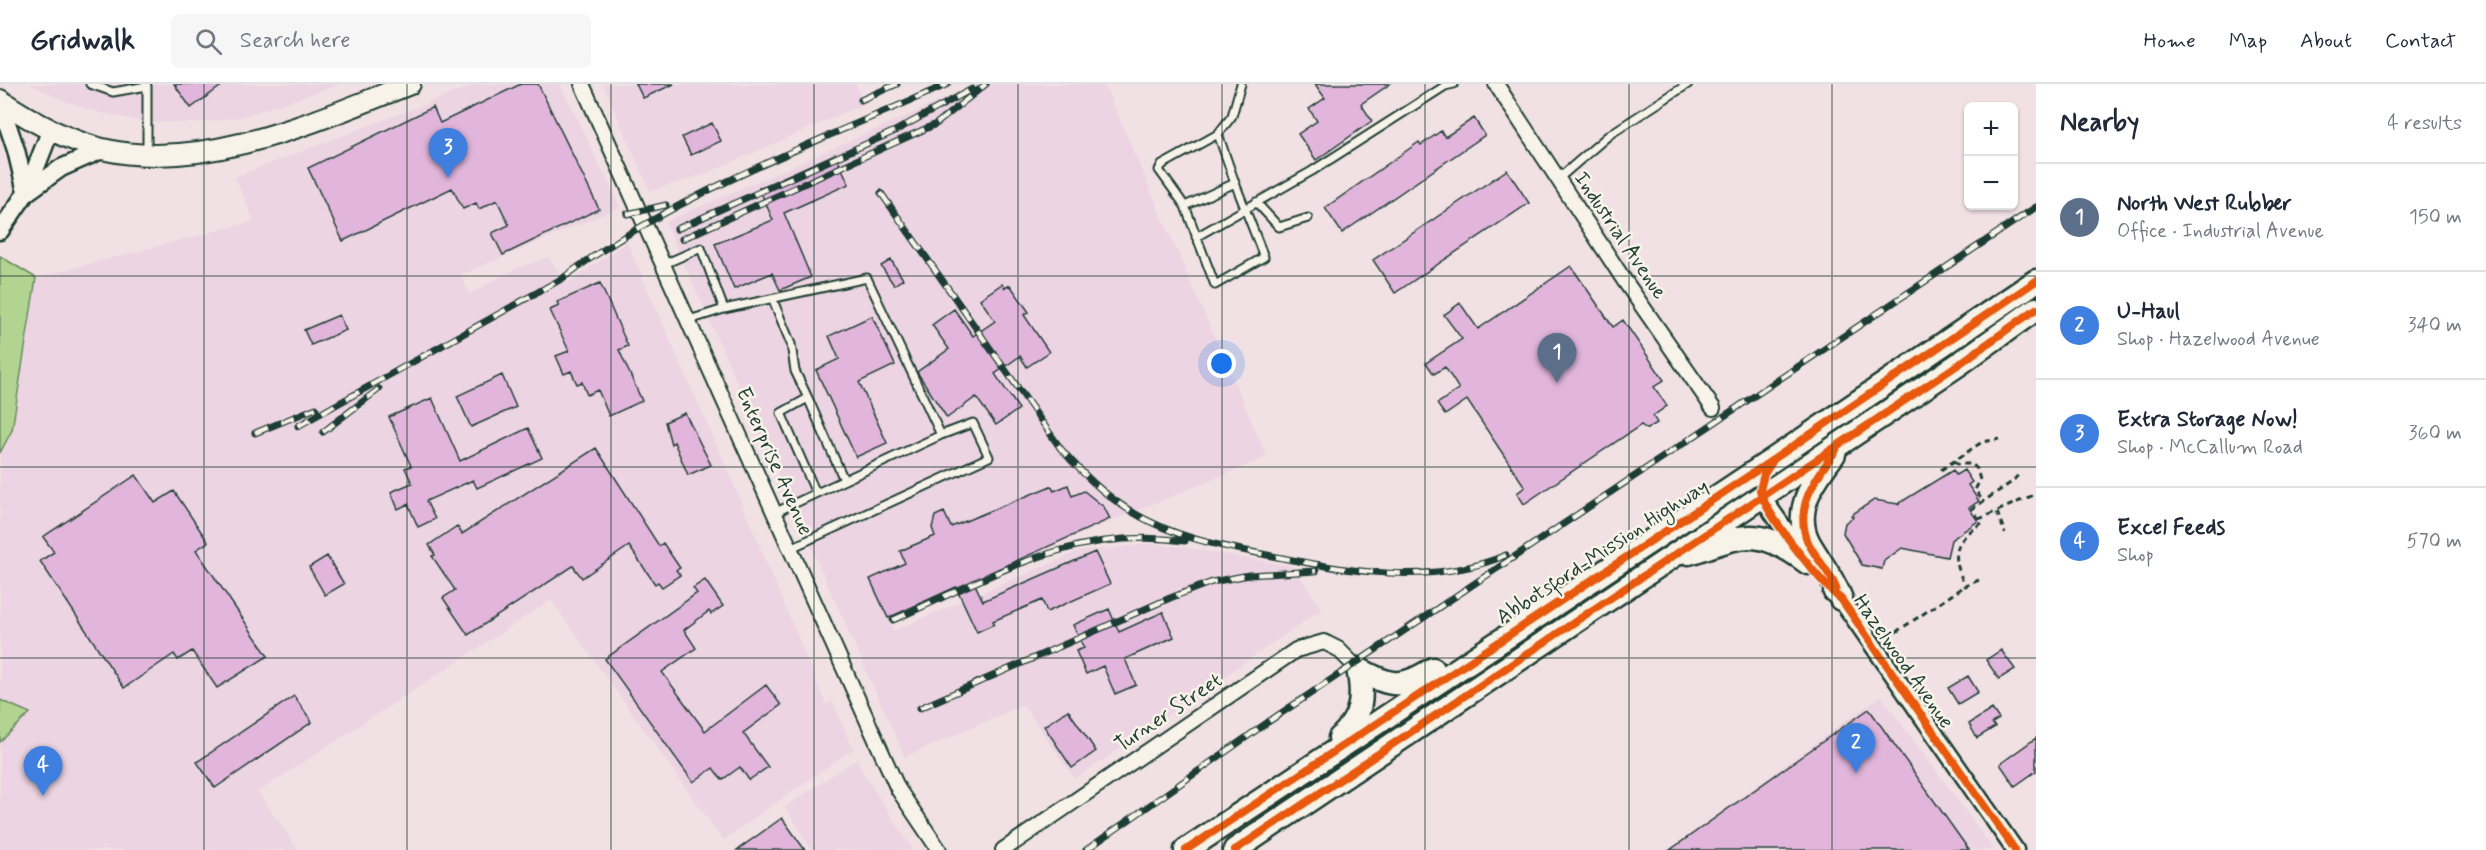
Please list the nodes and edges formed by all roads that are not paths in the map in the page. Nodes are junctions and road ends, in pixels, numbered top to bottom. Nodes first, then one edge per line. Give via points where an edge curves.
1 (90, 84) edge
2 (410, 84) edge
3 (582, 84) edge
4 (1241, 84) edge
5 (1454, 84) edge
6 (1496, 84) edge
7 (1688, 84) edge
8 (384, 89) edge
9 (0, 101) edge
10 (51, 129) junction
11 (1218, 134) junction
12 (104, 149) junction
13 (147, 154) junction
14 (1558, 178) junction
15 (1235, 183) junction
16 (26, 193) junction
17 (1256, 202) junction
18 (1185, 206) junction
19 (1245, 209) junction
20 (1308, 218) dead end
21 (0, 231) edge
22 (1196, 237) junction
23 (662, 265) junction
24 (2036, 281) edge
25 (773, 300) junction
26 (724, 309) junction
27 (2036, 309) edge
28 (689, 320) junction
29 (808, 398) junction
30 (1713, 408) dead end
31 (941, 435) junction
32 (1843, 441) junction
33 (1774, 459) junction
34 (844, 480) junction
35 (816, 493) junction
36 (1761, 496) junction
37 (774, 513) junction
38 (1660, 535) junction
39 (790, 548) junction
40 (1667, 559) junction
41 (1808, 563) junction
42 (1841, 599) junction
43 (1358, 669) junction
44 (1301, 772) junction
45 (939, 850) edge
46 (1003, 850) edge
47 (1186, 850) edge
48 (1235, 850) edge
49 (2015, 850) edge

1 - 13 lane via 113,92 147,86
2 - 8 main road
3 - 23 street, Enterprise Avenue
4 - 11 lane via 1232,116
5 - 17 lane
6 - 14 street, Industrial Avenue
7 - 14 lane via 1609,135
8 - 13 main road via 264,140
9 - 10 main road
9 - 16 street
10 - 12 main road
10 - 16 street
11 - 15 lane
11 - 18 lane via 1159,170
12 - 13 main road
12 - 16 street via 61,168
14 - 30 street, Industrial Avenue
15 - 18 lane
15 - 19 lane
16 - 21 street
17 - 19 lane
17 - 20 lane via 1279,227
18 - 22 lane
19 - 22 lane
19 - 22 lane via 1264,257 1215,285
23 - 26 lane via 701,248
23 - 28 street, Enterprise Avenue
24 - 33 highway, Abbotsford-Mission Highway
25 - 26 lane
25 - 29 lane via 791,344 795,371
25 - 31 lane via 867,278
26 - 28 lane
27 - 32 highway, Abbotsford-Mission Highway
28 - 37 street, Enterprise Avenue
29 - 34 lane
29 - 35 lane via 781,413
31 - 34 lane
31 - 39 lane via 974,423 989,457
32 - 36 highway, Abbotsford-Mission Highway
32 - 42 highway via 1809,490 1803,522 1807,540
33 - 36 highway via 1764,474
33 - 38 highway, Abbotsford-Mission Highway
34 - 35 lane
35 - 37 lane
36 - 40 highway, Abbotsford-Mission Highway
36 - 41 street, Hazelwood Avenue
37 - 39 street, Enterprise Avenue
38 - 43 highway via 1630,542 1595,561 1411,682 1398,685
38 - 44 highway, Abbotsford-Mission Highway
39 - 45 street, Enterprise Avenue via 898,789
40 - 41 highway via 1753,535 1780,544
40 - 48 highway, Abbotsford-Mission Highway
41 - 42 street, Hazelwood Avenue via 1826,588
42 - 49 street, Hazelwood Avenue
43 - 44 highway via 1362,704 1355,723
43 - 46 street, Turner Street via 1338,649 1324,642 1296,650
44 - 47 highway, Abbotsford-Mission Highway

